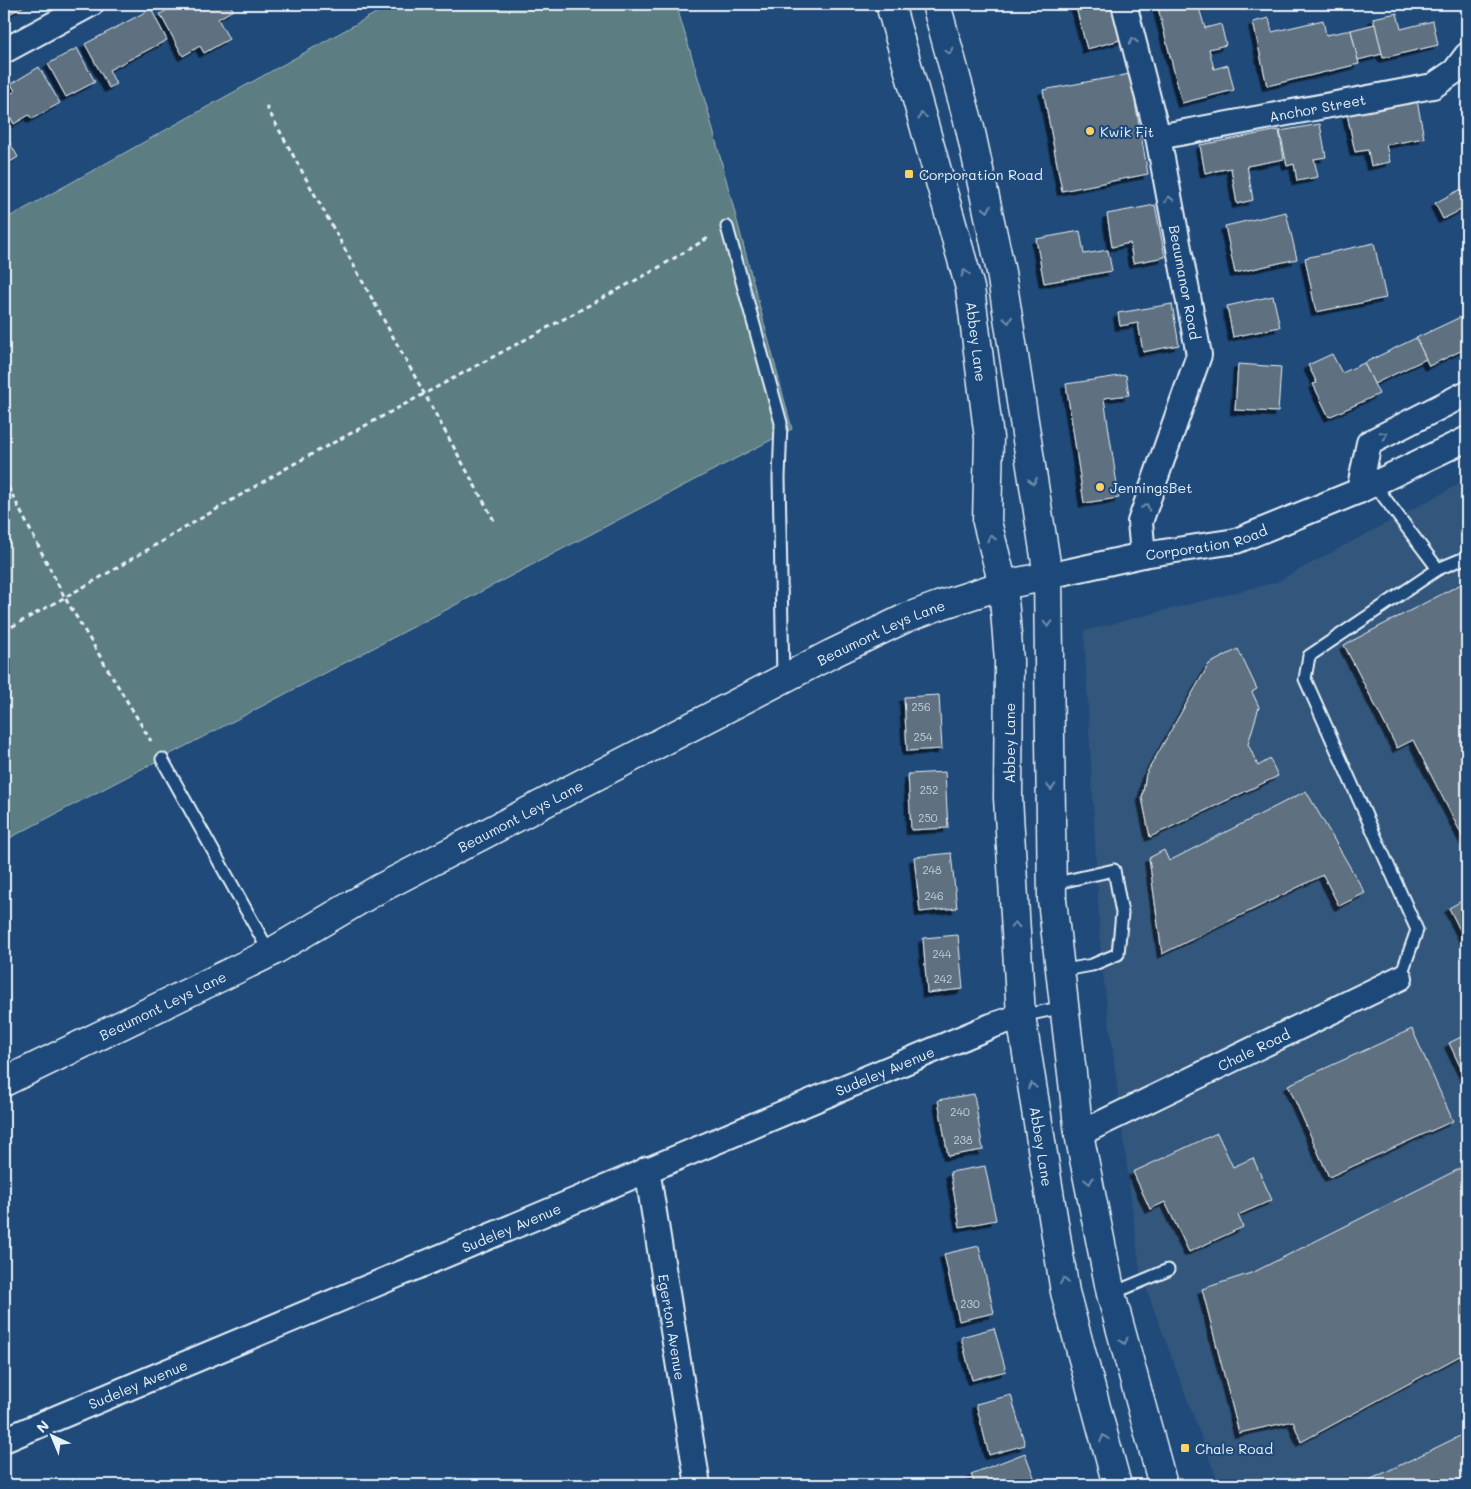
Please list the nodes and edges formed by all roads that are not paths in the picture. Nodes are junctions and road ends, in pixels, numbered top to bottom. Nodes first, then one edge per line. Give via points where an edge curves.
1 (91, 4) edge
2 (890, 4) edge
3 (936, 4) edge
4 (1124, 4) edge
5 (4, 52) edge
6 (1467, 55) edge
7 (1158, 136) junction
8 (727, 226) road end
9 (1467, 394) edge
10 (1467, 439) edge
11 (1367, 488) junction
12 (1143, 555) junction
13 (1467, 557) edge
14 (1438, 569) junction
15 (1048, 576) junction
16 (1003, 585) junction
17 (783, 679) junction
18 (162, 759) road end
19 (1052, 884) junction
20 (270, 953) junction
21 (1060, 971) junction
22 (1400, 978) joint
23 (1064, 1007) junction
24 (1020, 1016) junction
25 (4, 1082) edge
26 (1079, 1134) junction
27 (647, 1169) junction
28 (1168, 1270) dead end
29 (1111, 1294) junction
30 (4, 1440) edge
31 (698, 1485) edge
32 (1117, 1485) edge
33 (1163, 1485) edge

1 - 5 street
16 -> 2 main road, Abbey Lane via 987,522 989,438 970,288
3 -> 15 main road via 970,128 1001,272
7 -> 4 street, Beaumanor Road
6 - 7 street, Anchor Street via 1455,71 1433,86
12 -> 7 street, Beaumanor Road via 1140,522 1199,355
8 - 17 lane via 781,424
11 -> 9 street via 1369,442
10 - 11 street, Corporation Road
11 - 12 street, Corporation Road via 1236,541
11 - 14 lane
12 - 15 street, Corporation Road
13 - 14 lane
14 - 22 lane via 1309,656 1306,679 1417,930
15 - 16 main road, Beaumont Leys Lane
15 -> 19 main road
16 - 17 main road, Beaumont Leys Lane via 908,617
24 -> 16 main road, Abbey Lane via 1008,798 1009,661
17 - 20 main road, Beaumont Leys Lane via 377,890
18 - 20 lane
19 - 21 main road
19 - 21 lane via 1114,870 1122,913 1118,954 1092,965
20 - 25 main road, Beaumont Leys Lane
21 - 23 main road
22 - 26 street, Chale Road
23 - 24 lane
23 - 26 main road
24 - 27 street, Sudeley Avenue
32 -> 24 main road, Abbey Lane via 1065,1292
26 -> 29 main road
27 - 30 street, Sudeley Avenue
27 - 31 street, Egerton Avenue
28 - 29 lane
29 -> 33 main road

